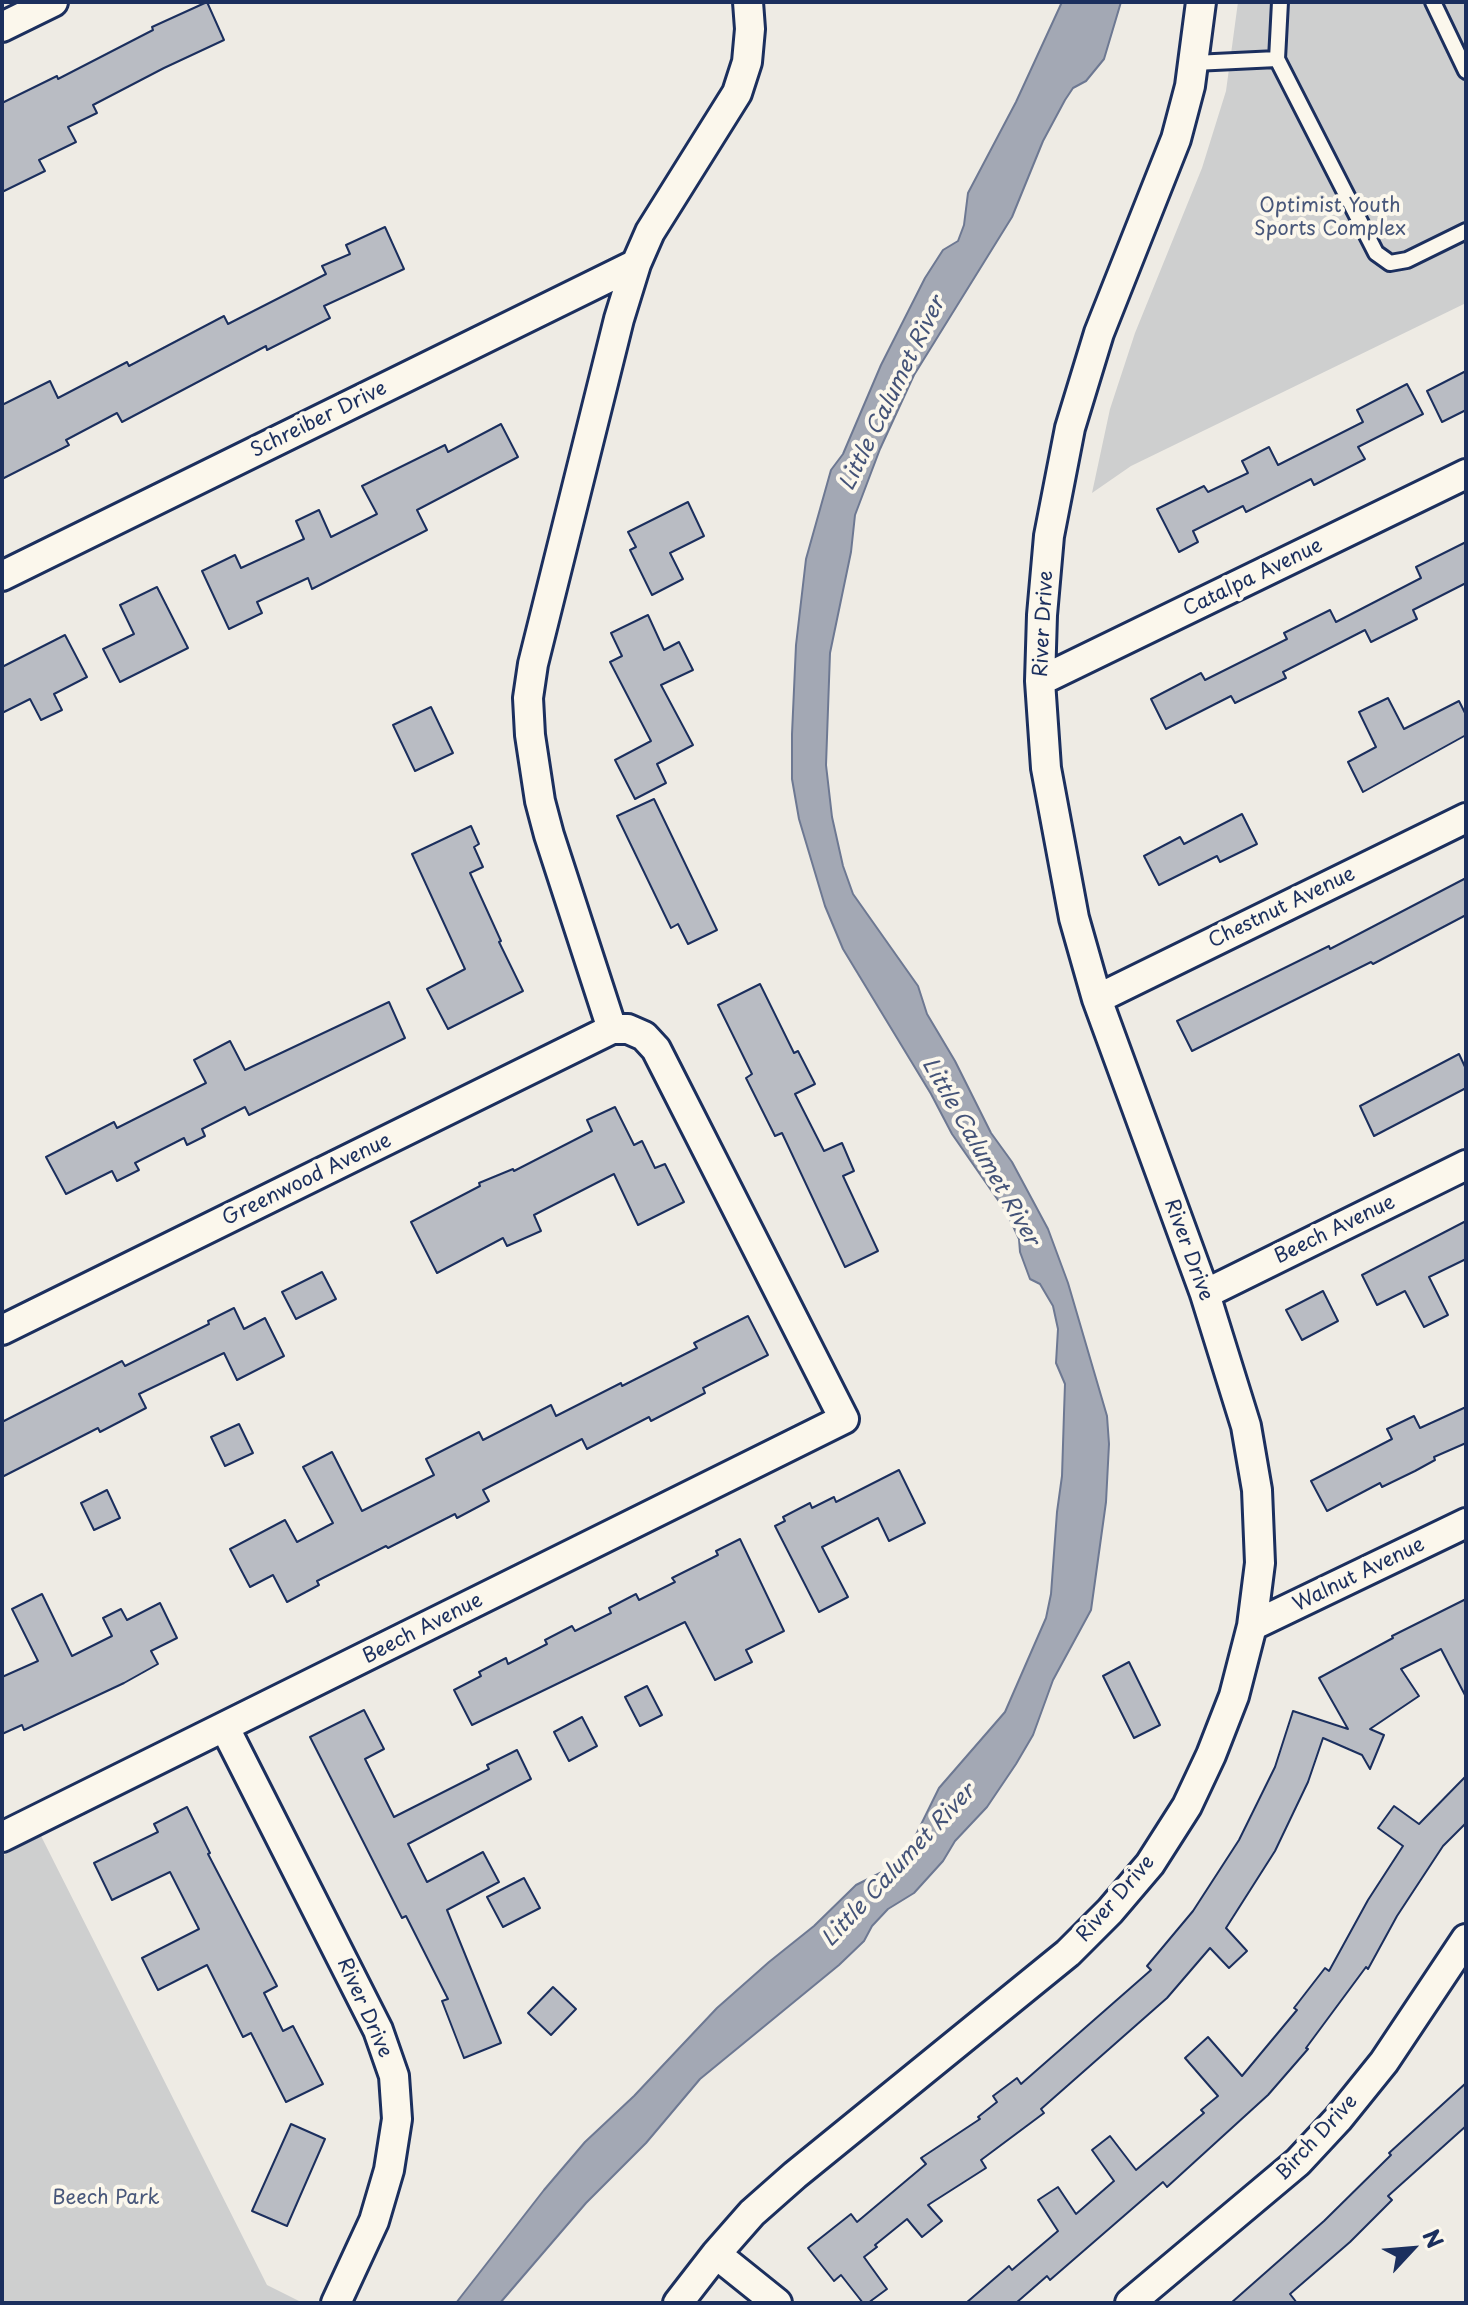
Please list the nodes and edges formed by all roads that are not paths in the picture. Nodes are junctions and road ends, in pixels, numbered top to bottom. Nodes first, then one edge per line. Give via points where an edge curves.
1 (53, 2) edge
2 (748, 2) edge
3 (1201, 2) edge
4 (1280, 2) edge
5 (1433, 2) edge
6 (2, 27) edge
7 (1277, 59) junction
8 (1194, 63) junction
9 (1466, 71) edge
10 (1466, 231) edge
11 (636, 264) junction
12 (1466, 474) edge
13 (2, 576) edge
14 (1040, 681) junction
15 (1466, 818) edge
16 (1097, 999) junction
17 (612, 1029) junction
18 (1466, 1165) edge
19 (1205, 1294) junction
20 (2, 1330) edge
21 (1466, 1523) edge
22 (1252, 1626) junction
23 (225, 1728) junction
24 (2, 1837) edge
25 (1466, 1939) edge
26 (1457, 1975) edge
27 (716, 2254) junction
28 (336, 2303) edge
29 (678, 2303) edge
30 (777, 2303) edge
31 (1130, 2303) edge

1 - 6 street
2 - 11 street via 747,62 737,93 650,232
3 - 8 street, River Drive
4 - 7 lane
5 - 9 lane
7 - 8 lane
7 - 10 lane via 1376,253 1390,263 1407,260
8 - 14 street, River Drive via 1176,139 1099,333 1070,428 1049,536
11 - 13 street, Schreiber Drive
11 - 17 street via 528,698 543,812
12 - 14 street, Catalpa Avenue
14 - 16 street, River Drive via 1046,768 1058,837
15 - 16 street, Chestnut Avenue
16 - 19 street, River Drive
17 - 20 street, Greenwood Avenue
17 - 23 street, Beech Avenue via 644,1036 656,1049 844,1419
18 - 19 street, Beech Avenue
19 - 22 street, River Drive via 1246,1426 1257,1490 1260,1563
21 - 22 street, Walnut Avenue
22 - 27 street, River Drive via 1234,1696 1187,1806 1150,1864 1110,1911 1068,1953 795,2175
23 - 24 street, Beech Avenue
23 - 28 street, River Drive via 378,2030 394,2076 397,2119 389,2170 374,2221
25 - 26 street, Birch Drive
26 - 31 street, Birch Drive via 1298,2162
27 - 29 street, River Drive
27 - 30 street

